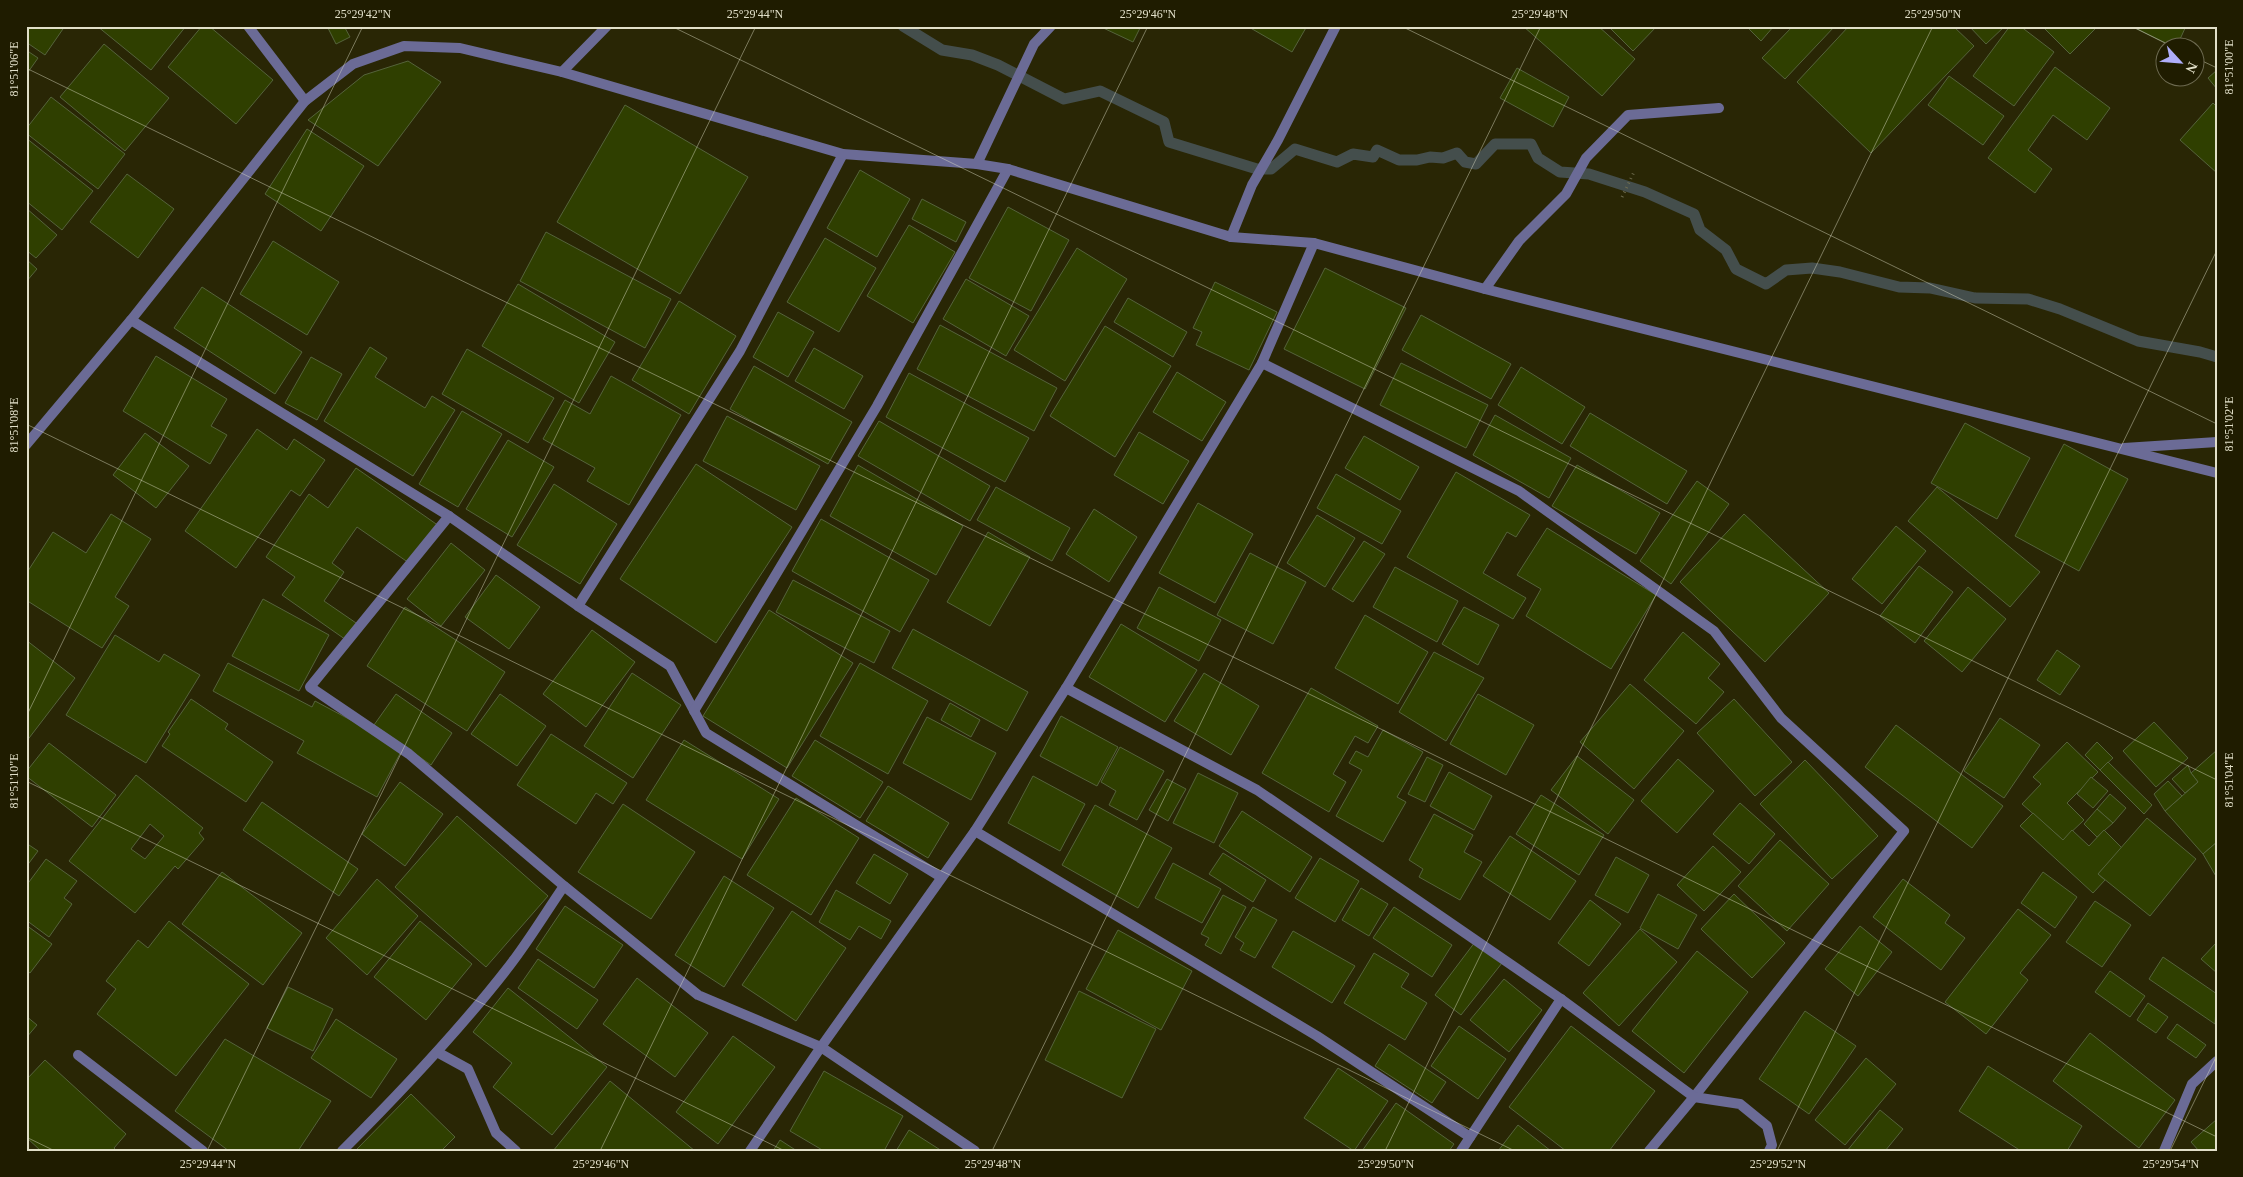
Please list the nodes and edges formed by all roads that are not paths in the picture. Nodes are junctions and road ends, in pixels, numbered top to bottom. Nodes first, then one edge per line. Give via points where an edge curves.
1 (248, 26) edge
2 (607, 26) edge
3 (1051, 26) edge
4 (1336, 26) edge
5 (562, 72) junction
6 (305, 101) junction
7 (1720, 108) dead end
8 (843, 154) junction
9 (977, 164) junction
10 (1008, 170) junction
11 (1231, 237) junction
12 (1314, 243) junction
13 (1485, 289) junction
14 (131, 320) junction
15 (1262, 363) junction
16 (2217, 442) edge
17 (26, 445) edge
18 (2123, 448) junction
19 (2217, 473) edge
20 (449, 516) junction
21 (578, 606) junction
22 (1066, 688) junction
23 (694, 711) junction
24 (975, 831) junction
25 (941, 878) junction
26 (564, 886) junction
27 (1561, 999) junction
28 (821, 1047) junction
29 (438, 1052) junction
30 (78, 1055) dead end
31 (2217, 1061) edge
32 (1694, 1097) junction
33 (1470, 1137) junction
34 (203, 1151) edge
35 (342, 1151) edge
36 (516, 1151) edge
37 (750, 1151) edge
38 (975, 1151) edge
39 (1461, 1151) edge
40 (1649, 1151) edge
41 (1769, 1151) edge
42 (2164, 1151) edge

1 - 6 street
2 - 5 street
3 - 9 street via 1027,57
4 - 11 street via 1252,185
5 - 6 street via 460,48 404,46 353,64
5 - 8 street
6 - 14 street
7 - 13 street via 1628,115 1586,158 1566,194 1519,241
8 - 9 street
8 - 21 street via 740,351
9 - 10 street
10 - 11 street
10 - 23 street via 877,406
11 - 12 street
12 - 13 street
12 - 15 street
13 - 18 street
14 - 17 street
14 - 20 street
15 - 22 street
15 - 32 street via 1519,491 1714,631 1781,718 1904,831
16 - 18 street
18 - 19 street
20 - 21 street
20 - 26 street via 310,687 409,754
21 - 23 street via 670,666
22 - 24 street
22 - 27 street via 1257,790
23 - 25 street via 706,733
24 - 25 street
24 - 33 street via 1317,1036
25 - 28 street
26 - 28 street via 698,995
26 - 29 street via 510,964
27 - 32 street
27 - 33 street
28 - 37 street
28 - 38 street
29 - 35 street
29 - 36 street via 468,1068 496,1133
30 - 34 street
31 - 42 street via 2192,1084
32 - 40 street
32 - 41 street via 1740,1104 1766,1126 1772,1146
33 - 39 street

